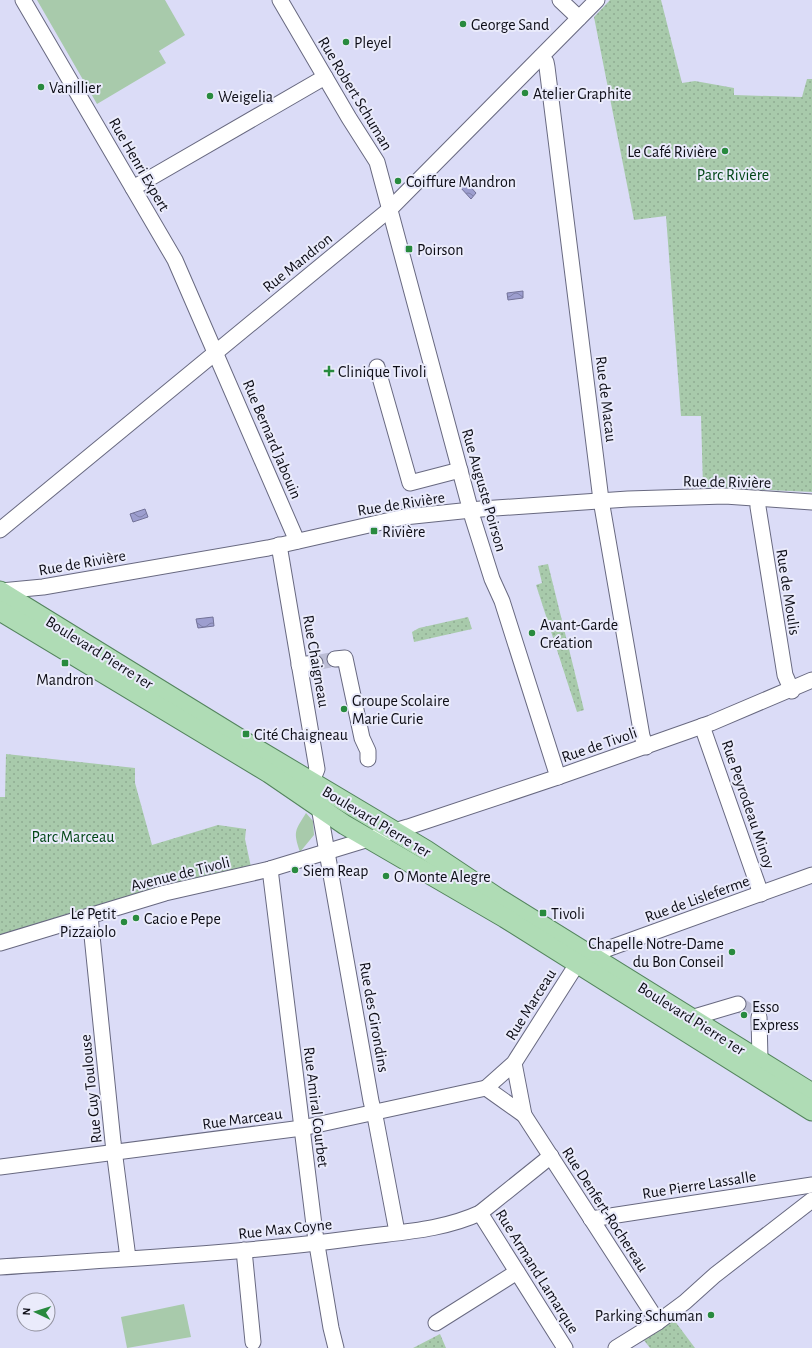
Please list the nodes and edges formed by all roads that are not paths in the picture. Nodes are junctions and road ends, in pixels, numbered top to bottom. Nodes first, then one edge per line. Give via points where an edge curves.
1 (23, 0) edge
2 (280, 0) edge
3 (560, 0) edge
4 (597, 0) edge
5 (579, 18) junction
6 (540, 57) junction
7 (325, 77) junction
8 (133, 188) junction
9 (390, 209) junction
10 (215, 352) junction
11 (377, 367) dead end
12 (460, 470) junction
13 (758, 498) junction
14 (601, 500) junction
15 (812, 502) edge
16 (470, 510) junction
17 (0, 530) edge
18 (297, 541) junction
19 (279, 545) junction
20 (43, 587) junction
21 (0, 591) edge
22 (0, 611) edge
23 (40, 615) junction
24 (335, 659) dead end
25 (315, 663) tunnel mouth
26 (299, 665) junction
27 (812, 680) edge
28 (792, 690) junction
29 (702, 726) junction
30 (646, 746) junction
31 (368, 759) dead end
32 (558, 777) junction
33 (312, 781) junction
34 (319, 807) junction
35 (371, 817) junction
36 (394, 832) junction
37 (369, 839) junction
38 (327, 852) junction
39 (270, 869) junction
40 (812, 875) edge
41 (761, 894) junction
42 (90, 916) junction
43 (0, 943) edge
44 (597, 959) junction
45 (577, 964) junction
46 (738, 1004) dead end
47 (691, 1018) junction
48 (759, 1018) dead end
49 (760, 1060) junction
50 (514, 1063) junction
51 (486, 1088) junction
52 (812, 1094) edge
53 (812, 1111) edge
54 (374, 1113) junction
55 (524, 1115) junction
56 (302, 1128) junction
57 (115, 1152) junction
58 (551, 1156) junction
59 (0, 1167) edge
60 (812, 1185) edge
61 (812, 1200) edge
62 (480, 1213) junction
63 (591, 1219) junction
64 (397, 1232) junction
65 (316, 1244) junction
66 (244, 1250) junction
67 (128, 1258) junction
68 (0, 1267) edge
69 (518, 1272) junction
70 (658, 1322) junction
71 (436, 1323) dead end
72 (253, 1342) dead end
73 (336, 1348) edge
74 (565, 1348) edge
75 (616, 1348) edge

1 - 8 street, Rue Henri Expert
2 - 7 street, Rue Robert Schuman
3 - 5 street
4 - 5 street, Rue Mandron
5 - 6 street, Rue Mandron
6 - 9 street, Rue Mandron
6 - 14 street, Rue de Macau via 546,62 547,67
7 - 8 street
7 - 9 street, Rue Robert Schuman via 377,162
8 - 10 street, Rue Henri Expert via 176,260
9 - 10 street, Rue Mandron
9 - 12 street, Rue Auguste Poirson
10 - 17 street, Rue Mandron
10 - 18 street, Rue Bernard Jabouin
11 - 12 street via 410,483
12 - 16 street, Rue Auguste Poirson
13 - 14 street, Rue de Rivière via 725,496
13 - 15 street, Rue de Rivière
13 - 28 street, Rue de Moulis via 785,675
14 - 16 street, Rue de Rivière
14 - 30 street, Rue de Macau via 642,736
16 - 18 street, Rue de Rivière via 404,517
16 - 32 street, Rue Auguste Poirson
18 - 19 street, Rue de Rivière
19 - 20 street, Rue de Rivière
19 - 26 street, Rue Chaigneau
20 - 21 street, Rue de Rivière
20 - 23 street via 34,598 35,608
21 - 23 main road, Boulevard Pierre 1er
22 - 34 main road, Boulevard Pierre 1er via 269,773
23 - 33 main road, Boulevard Pierre 1er
24 - 31 street via 345,658
25 - 26 street
26 - 33 street, Rue Chaigneau via 317,770
27 - 28 street, Rue de Tivoli
28 - 29 street, Rue de Tivoli
29 - 30 street, Rue de Tivoli
29 - 41 street, Rue Peyrodeau Minoy
30 - 32 street, Rue de Tivoli
32 - 36 street, Rue de Tivoli
33 - 35 main road, Boulevard Pierre 1er
34 - 37 main road, Boulevard Pierre 1er
34 - 38 street, Rue des Girondins
35 - 36 main road, Boulevard Pierre 1er
35 - 37 street
36 - 37 street, Rue de Tivoli
36 - 44 main road, Boulevard Pierre 1er
37 - 38 street, Avenue de Tivoli
37 - 45 main road, Boulevard Pierre 1er via 505,918
38 - 39 street, Avenue de Tivoli
38 - 54 street, Rue des Girondins
39 - 42 street, Avenue de Tivoli via 165,893
39 - 56 street, Rue Amiral Courbet
40 - 41 street, Rue de Lisleferme
41 - 44 street, Rue de Lisleferme via 607,949
42 - 43 street, Avenue de Tivoli
42 - 57 street, Rue Guy Toulouse
44 - 47 main road, Boulevard Pierre 1er
45 - 50 street, Rue Marceau
45 - 53 main road, Boulevard Pierre 1er
46 - 47 street
47 - 49 main road, Boulevard Pierre 1er
48 - 49 street
49 - 52 main road, Boulevard Pierre 1er
50 - 51 street, Rue Marceau
50 - 55 street
51 - 54 street, Rue Marceau
51 - 55 street
54 - 56 street, Rue Marceau
54 - 64 street, Rue des Girondins
55 - 58 street, Rue Denfert-Rochereau
56 - 57 street, Rue Marceau
56 - 65 street, Rue Amiral Courbet
57 - 59 street, Rue Marceau
57 - 67 street, Rue Guy Toulouse
58 - 62 street, Rue Max Coyne
58 - 63 street, Rue Denfert-Rochereau
60 - 63 street, Rue Pierre Lassalle
61 - 70 street
62 - 64 street, Rue Max Coyne via 446,1224 410,1232
62 - 69 street, Rue Armand Lamarque
63 - 70 street, Rue Denfert-Rochereau
64 - 65 street, Rue Max Coyne
65 - 66 street, Rue Max Coyne
65 - 73 street, Rue Amiral Courbet
66 - 67 street, Rue Max Coyne
66 - 72 street
67 - 68 street, Rue Max Coyne
69 - 71 street
69 - 74 street, Rue Armand Lamarque
70 - 75 street

